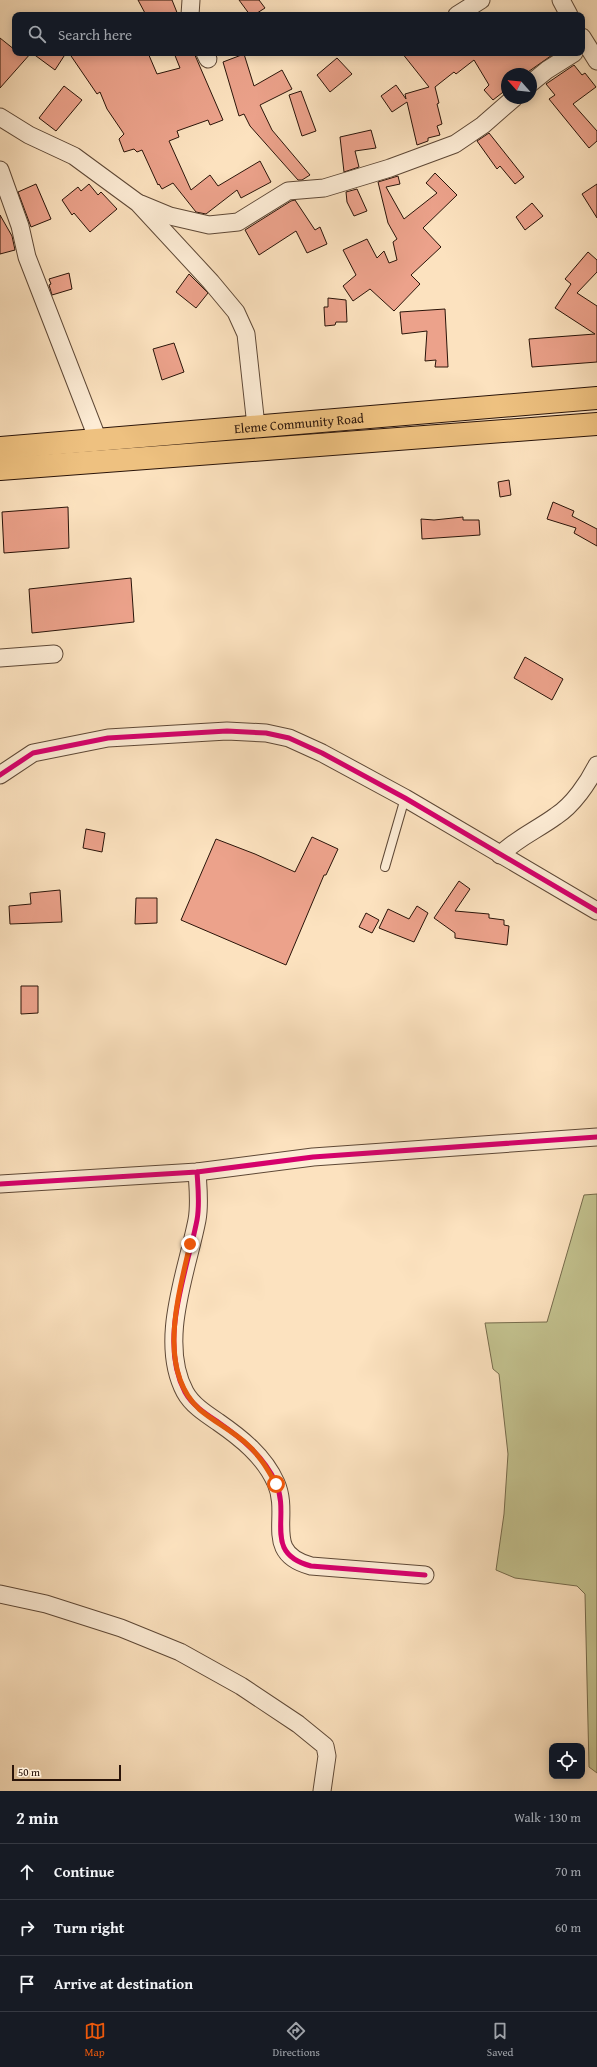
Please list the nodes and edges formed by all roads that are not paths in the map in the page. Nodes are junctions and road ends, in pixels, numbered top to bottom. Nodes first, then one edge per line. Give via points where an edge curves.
1 (191, 0) edge
2 (481, 0) edge
3 (561, 0) edge
4 (190, 12) edge
5 (462, 12) edge
6 (567, 12) edge
7 (585, 50) edge
8 (567, 56) edge
9 (597, 61) edge
10 (537, 78) edge
11 (507, 104) edge
12 (0, 117) edge
13 (0, 170) edge
14 (138, 203) junction
15 (597, 398) edge
16 (597, 424) edge
17 (256, 426) junction
18 (98, 440) junction
19 (0, 448) edge
20 (0, 469) edge
21 (54, 654) dead end
22 (0, 658) edge
23 (597, 765) edge
24 (0, 775) edge
25 (405, 798) junction
26 (500, 855) junction
27 (385, 867) dead end
28 (597, 911) edge
29 (597, 1137) edge
30 (197, 1172) junction
31 (0, 1184) edge
32 (425, 1574) dead end
33 (0, 1594) edge
34 (322, 1791) edge

1 - 4 street
2 - 5 street
3 - 6 street
7 - 9 street
8 - 10 street
11 - 14 street via 455,144 390,168 324,188 288,191 238,222 208,225 170,216
12 - 14 street via 29,135 74,156
13 - 18 street via 20,226 27,257
14 - 17 street via 236,312 246,334
15 - 17 main road, Eleme Community Road
16 - 20 main road, Eleme Community Road
17 - 18 main road, Eleme Community Road
18 - 19 main road, Eleme Community Road
21 - 22 street
23 - 26 street via 577,795 557,816 512,842
24 - 25 street via 33,753 108,738 227,731 266,733 289,738 322,753
25 - 26 street
25 - 27 lane
26 - 28 street
29 - 30 street via 313,1157
30 - 31 street
30 - 32 street via 197,1220 175,1310 176,1372 185,1393 200,1409 248,1445 265,1464 276,1484 280,1502 283,1548 291,1558 311,1566
33 - 34 street via 46,1604 121,1628 180,1652 241,1686 326,1746

